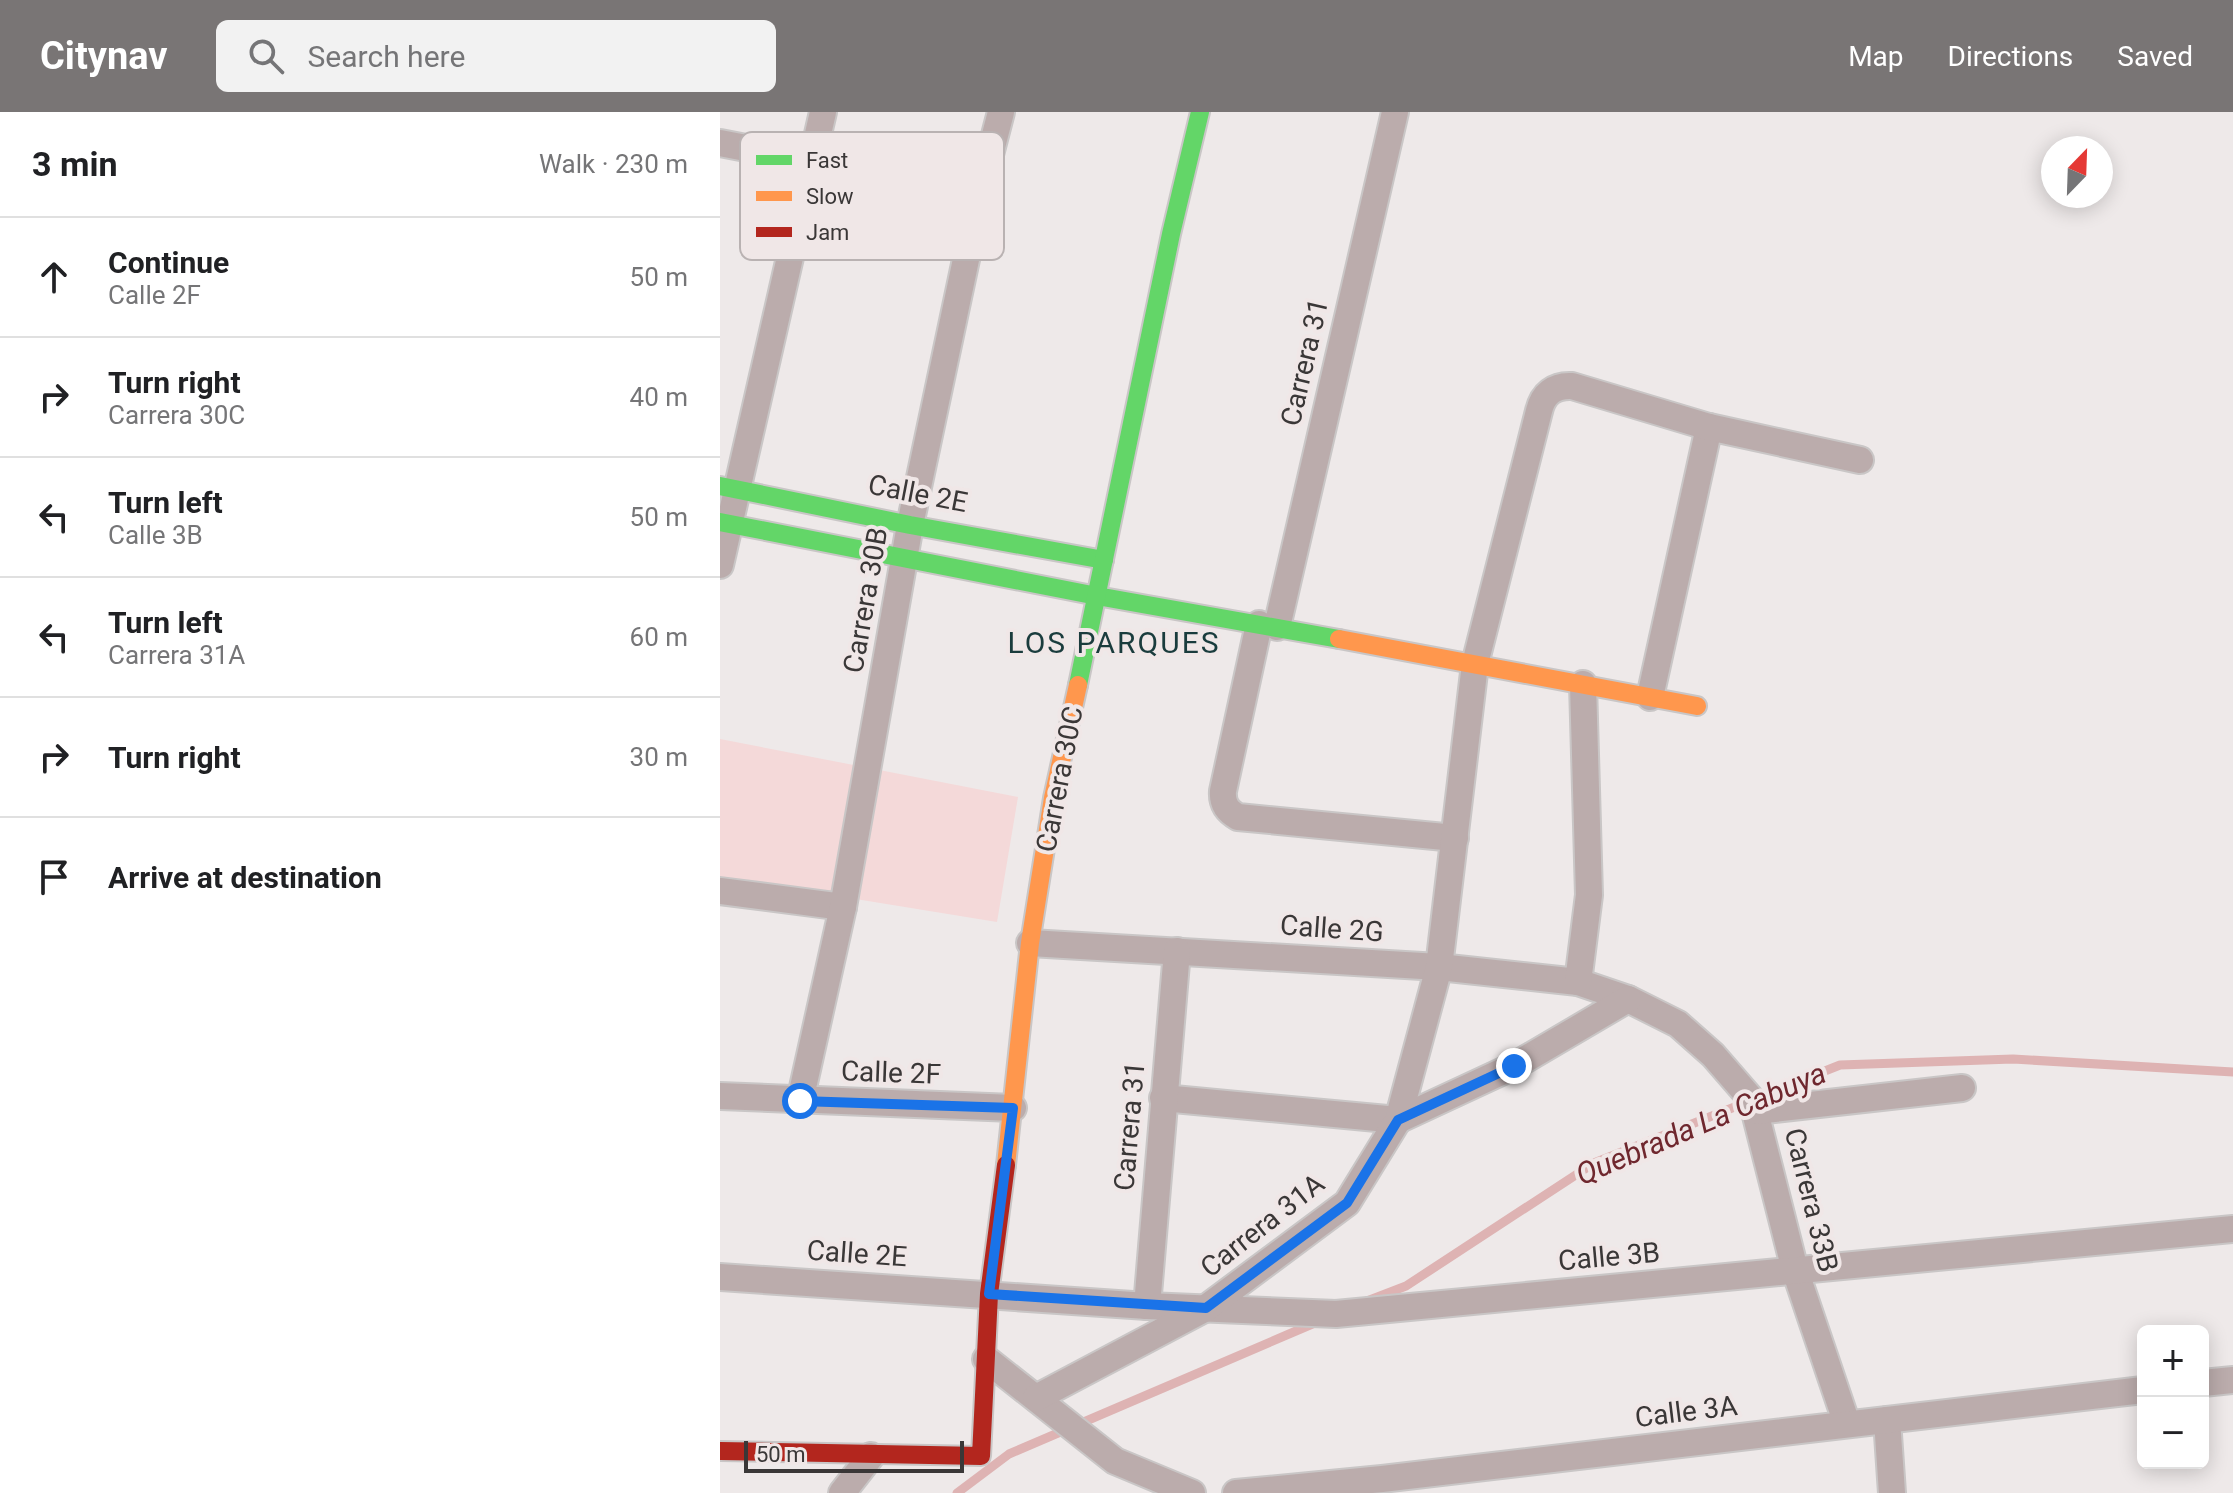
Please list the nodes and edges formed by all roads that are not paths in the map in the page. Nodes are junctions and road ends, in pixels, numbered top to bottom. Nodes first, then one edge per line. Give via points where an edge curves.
1 (823, 112) edge
2 (1001, 112) edge
3 (1200, 112) edge
4 (1395, 112) edge
5 (818, 132) edge
6 (996, 132) edge
7 (720, 143) edge
8 (740, 147) edge
9 (786, 260) edge
10 (966, 260) edge
11 (1709, 427) junction
12 (1860, 460) dead end
13 (728, 487) edge
14 (724, 523) edge
15 (910, 525) junction
16 (905, 558) junction
17 (1104, 560) junction
18 (720, 565) edge
19 (1097, 596) junction
20 (1268, 625) junction
21 (1475, 664) junction
22 (1583, 684) junction
23 (1650, 697) junction
24 (1697, 706) dead end
25 (1455, 838) junction
26 (720, 891) edge
27 (843, 907) junction
28 (1030, 943) junction
29 (1177, 951) junction
30 (1439, 967) junction
31 (1578, 982) junction
32 (1628, 999) junction
33 (1962, 1088) dead end
34 (720, 1096) edge
35 (1163, 1098) junction
36 (800, 1101) junction
37 (1013, 1108) junction
38 (1756, 1111) junction
39 (1398, 1120) junction
40 (2233, 1229) edge
41 (1795, 1270) junction
42 (720, 1277) edge
43 (989, 1294) junction
44 (1147, 1306) junction
45 (1206, 1308) junction
46 (986, 1359) junction
47 (2233, 1380) edge
48 (2209, 1382) edge
49 (2137, 1391) edge
50 (1036, 1398) junction
51 (1887, 1420) junction
52 (1847, 1424) junction
53 (720, 1451) edge
54 (871, 1456) junction
55 (1382, 1486) edge
56 (842, 1493) edge
57 (1192, 1493) edge
58 (1236, 1493) edge
59 (1892, 1493) edge

1 - 5 street
2 - 6 street, Carrera 30B
3 - 17 street, Carrera 30C
4 - 20 street, Carrera 31
7 - 8 street
9 - 13 street
10 - 15 street, Carrera 30B
11 - 12 street
11 - 21 street, Carrera 31A via 1572,386 1548,392
11 - 23 street
13 - 14 street
13 - 15 street, Calle 2E
14 - 16 street
14 - 18 street
15 - 16 street, Carrera 30B
15 - 17 street, Calle 2E
16 - 19 street
16 - 27 street, Carrera 30B
17 - 19 street, Carrera 30C
19 - 20 street
19 - 28 street, Carrera 30C via 1053,798
20 - 21 street
20 - 25 street, Carrera 31 via 1223,791 1225,807 1238,817
21 - 22 street
21 - 25 street, Carrera 31A
22 - 23 street
22 - 31 street via 1589,895
23 - 24 street
25 - 30 street, Carrera 31A
26 - 27 street
27 - 36 street, Carrera 30B
28 - 29 street, Calle 2G
28 - 37 street, Carrera 30C
29 - 30 street, Calle 2G
29 - 35 street, Carrera 31
30 - 31 street, Calle 2G
30 - 39 street, Carrera 31A
31 - 32 street, Calle 2G
32 - 38 street, Carrera 33B via 1678,1024 1713,1055
32 - 39 street via 1514,1066
33 - 38 street
34 - 36 street, Calle 2F
35 - 39 street
35 - 44 street, Carrera 31
36 - 37 street, Calle 2F
37 - 43 street, Carrera 30C
38 - 41 street, Carrera 33B
39 - 45 street, Carrera 31A via 1347,1203
40 - 41 street, Calle 3B
41 - 45 street, Calle 3B via 1336,1314
41 - 52 street, Carrera 33B
42 - 43 street, Calle 2E
43 - 44 street, Calle 3B
43 - 46 street, Carrera 30C
44 - 45 street, Calle 3B
45 - 50 street, Carrera 31A
46 - 50 street
46 - 54 street, Carrera 30C via 981,1456
47 - 48 street
49 - 51 street, Calle 3A
50 - 57 street via 1115,1461
51 - 52 street, Calle 3A
51 - 59 street
52 - 55 street, Calle 3A
53 - 54 street
54 - 56 street
55 - 58 street, Calle 3A

